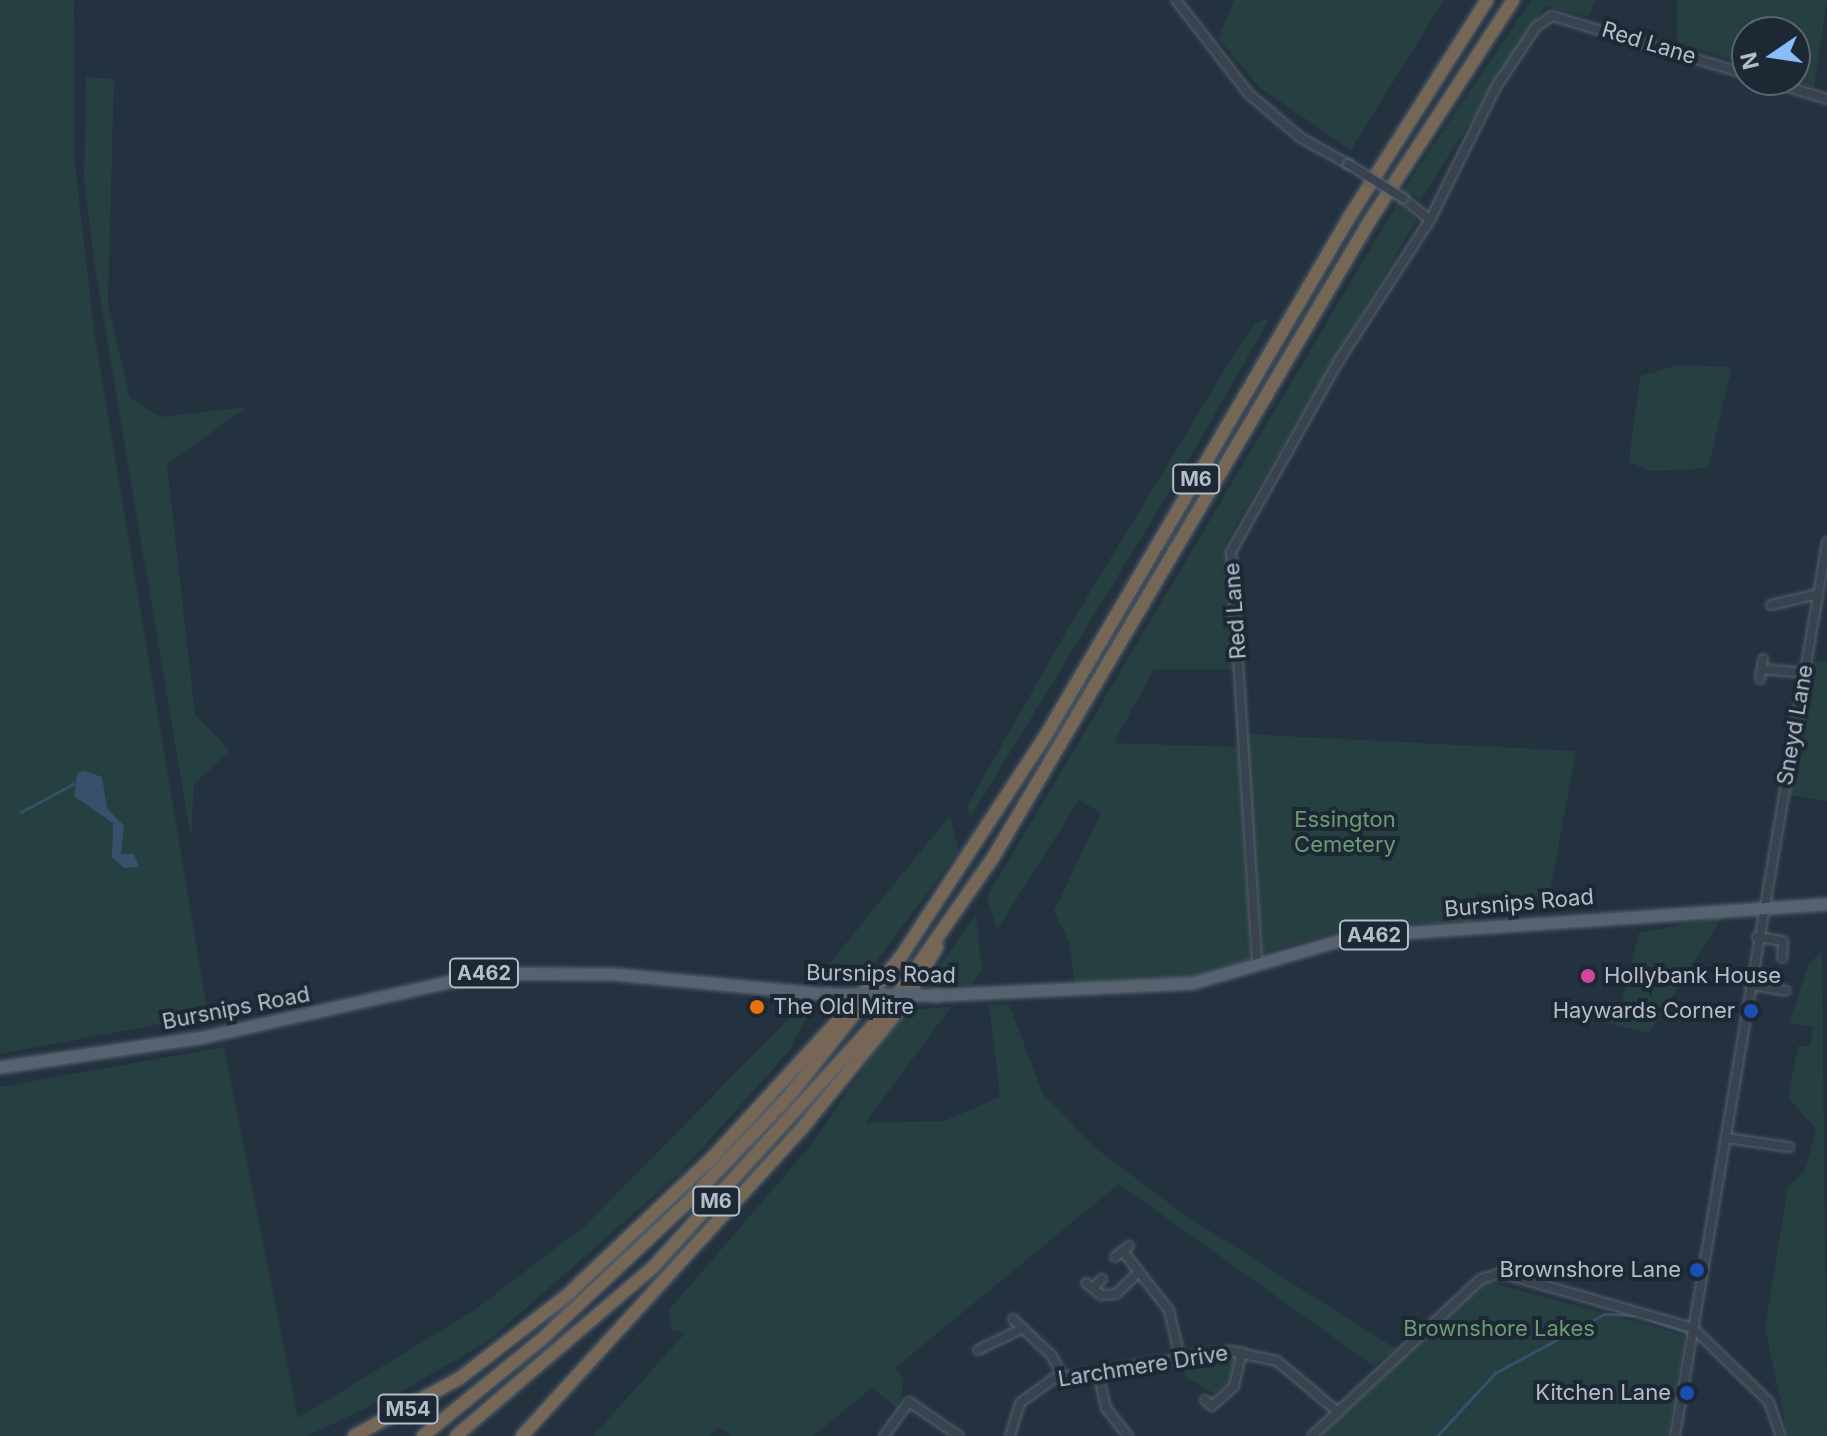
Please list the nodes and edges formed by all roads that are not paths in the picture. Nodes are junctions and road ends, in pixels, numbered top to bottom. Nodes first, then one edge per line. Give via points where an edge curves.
1 (1176, 0) edge
2 (1487, 0) edge
3 (1513, 0) edge
4 (1731, 69) edge
5 (1430, 220) junction
6 (1827, 542) edge
7 (1818, 594) junction
8 (1771, 605) dead end
9 (1763, 659) dead end
10 (1804, 673) junction
11 (1827, 904) edge
12 (1763, 909) junction
13 (942, 933) junction
14 (1757, 937) junction
15 (902, 955) junction
16 (1782, 958) dead end
17 (1257, 961) junction
18 (1750, 985) junction
19 (1786, 991) dead end
20 (0, 1067) edge
21 (1727, 1138) junction
22 (1789, 1147) dead end
23 (735, 1182) junction
24 (1115, 1257) dead end
25 (1139, 1272) junction
26 (615, 1273) junction
27 (1102, 1279) dead end
28 (1013, 1319) dead end
29 (1693, 1328) junction
30 (1019, 1330) junction
31 (978, 1350) dead end
32 (1242, 1352) junction
33 (1180, 1358) junction
34 (581, 1372) junction
35 (1099, 1376) junction
36 (1063, 1377) junction
37 (460, 1378) junction
38 (900, 1396) dead end
39 (1205, 1400) dead end
40 (909, 1402) junction
41 (1338, 1412) junction
42 (354, 1436) edge
43 (423, 1436) edge
44 (456, 1436) edge
45 (522, 1436) edge
46 (884, 1436) edge
47 (959, 1436) edge
48 (1010, 1436) edge
49 (1128, 1436) edge
50 (1312, 1436) edge
51 (1675, 1436) edge
52 (1781, 1436) edge

1 - 5 street, bridge via 1249,94 1301,138 1403,198
2 - 15 highway, M6 via 1350,216 1046,735
3 - 13 highway, M6 via 1369,222 1060,749
4 - 5 street, Red Lane via 1552,16 1536,27 1496,87
5 - 17 street, Red Lane via 1338,362 1231,552
6 - 7 street, Sneyd Lane
7 - 8 street
7 - 10 street, Sneyd Lane
9 - 10 street via 1761,674
10 - 12 street, Sneyd Lane
11 - 12 main road, A462
12 - 14 street, Sneyd Lane
12 - 17 main road, Bursnips Road / A462 via 1355,936
13 - 23 highway, M6 via 886,1011
13 - 34 highway via 931,964 846,1076
14 - 16 street via 1783,941
14 - 18 street, Sneyd Lane
15 - 26 highway, M6 via 751,1138
15 - 37 highway, M54 via 664,1207
17 - 20 main road, Bursnips Road / A462, bridge via 1192,983 937,995 827,994 503,971 203,1037
18 - 19 street
18 - 21 street, Sneyd Lane
21 - 22 street
21 - 29 street, Sneyd Lane
23 - 34 highway via 709,1224
23 - 44 highway, M6 via 626,1291
24 - 25 street via 1127,1250
25 - 27 street via 1116,1294 1089,1286
25 - 33 street via 1169,1310
26 - 37 highway via 474,1375
26 - 43 highway, M6
28 - 30 street
29 - 41 street via 1619,1302 1490,1274
29 - 51 street, Sneyd Lane
29 - 52 street via 1769,1402
30 - 31 street
30 - 36 street via 1052,1356
32 - 33 street, Larchmere Drive
32 - 39 street via 1234,1386 1212,1406
32 - 41 street, Larchmere Drive via 1290,1368
33 - 35 street, Larchmere Drive
34 - 45 highway
35 - 36 street, Larchmere Drive
35 - 49 street via 1106,1408
36 - 48 street, Larchmere Drive via 1025,1395
37 - 42 highway, M54
38 - 40 street
40 - 46 street
40 - 47 street
41 - 50 street

